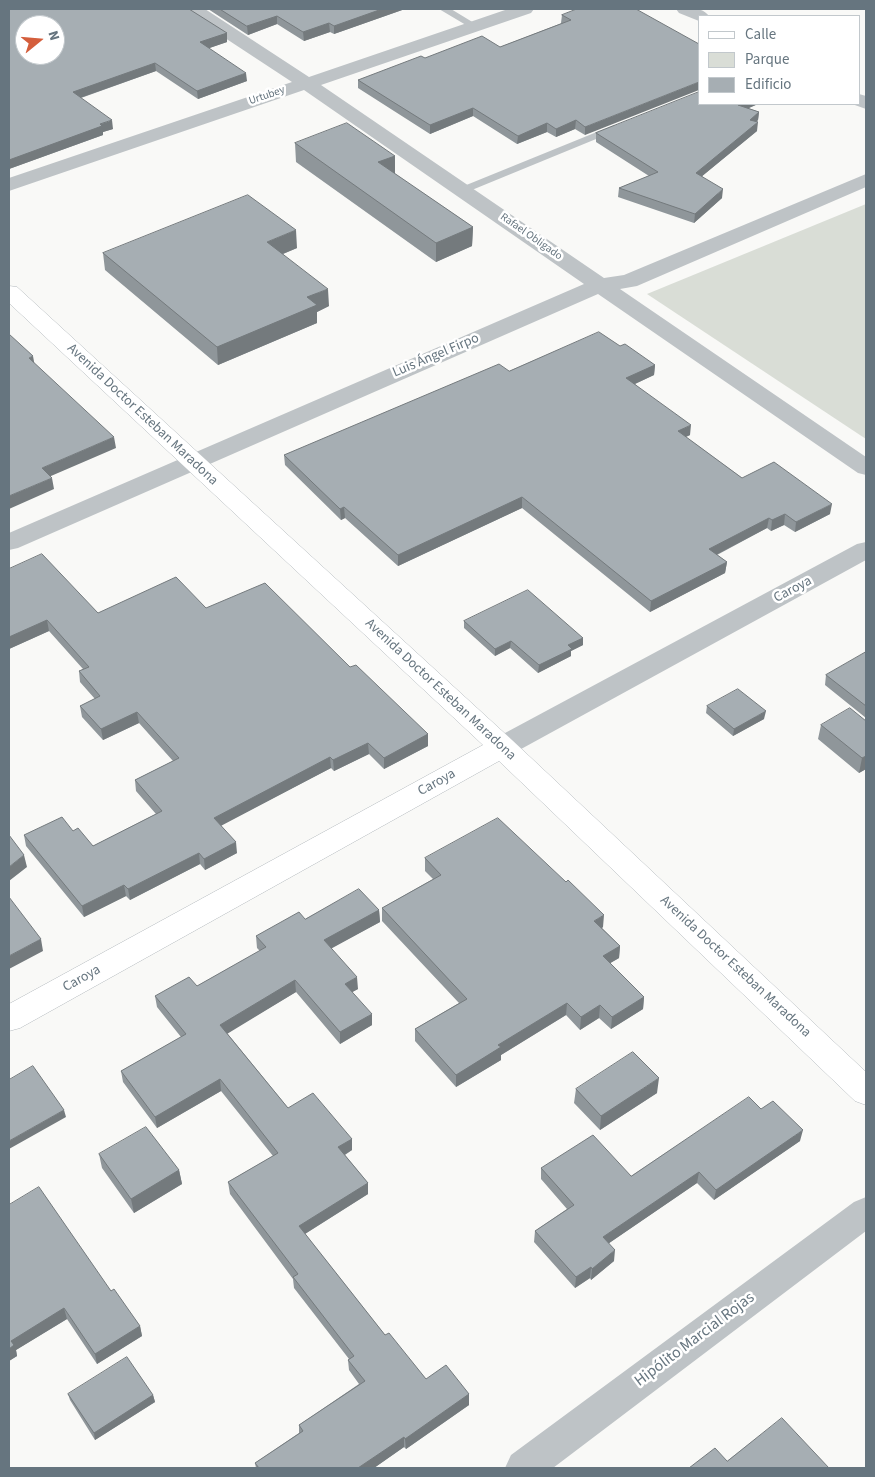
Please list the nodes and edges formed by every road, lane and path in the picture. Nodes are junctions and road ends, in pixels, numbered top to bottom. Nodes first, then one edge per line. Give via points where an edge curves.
1 (193, 9) edge
2 (444, 9) edge
3 (524, 9) edge
4 (685, 9) edge
5 (698, 15) edge
6 (474, 26) junction
7 (306, 83) junction
8 (626, 123) edge
9 (866, 180) edge
10 (9, 185) edge
11 (463, 190) junction
12 (600, 285) junction
13 (9, 292) edge
14 (193, 462) junction
15 (866, 468) edge
16 (9, 542) edge
17 (866, 550) edge
18 (502, 747) junction
19 (9, 1019) edge
20 (866, 1092) edge
21 (866, 1212) edge
22 (524, 1468) edge

1 - 7 street, Rafael Obligado
2 - 6 lane
3 - 6 street, Urtubey
4 - 5 street
6 - 7 street, Urtubey
7 - 10 street, Urtubey
7 - 11 street, Rafael Obligado
8 - 11 lane
9 - 12 street, Luis Ángel Firpo via 629,281
11 - 12 street, Rafael Obligado
12 - 14 street, Luis Ángel Firpo
12 - 15 street, Rafael Obligado
13 - 14 main road, Avenida Doctor Esteban Maradona
14 - 16 street, Luis Ángel Firpo
14 - 18 main road, Avenida Doctor Esteban Maradona
17 - 18 street, Caroya
18 - 19 main road, Caroya
18 - 20 main road, Avenida Doctor Esteban Maradona
21 - 22 street, Hipólito Marcial Rojas

